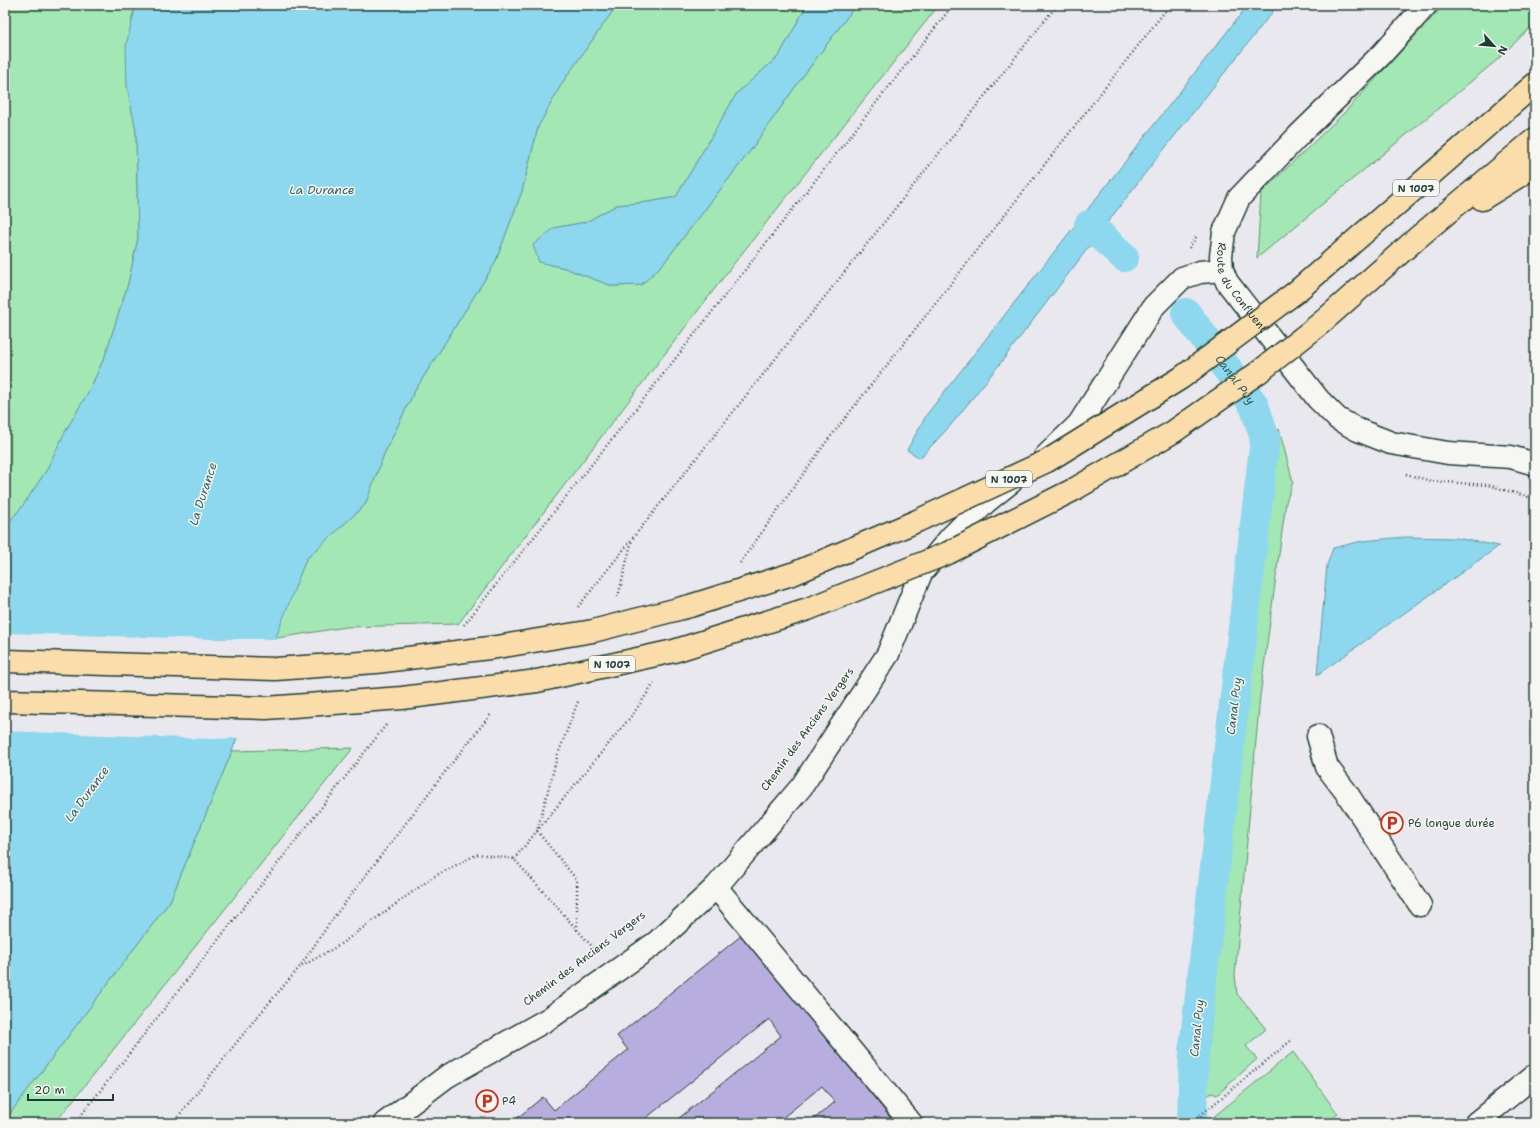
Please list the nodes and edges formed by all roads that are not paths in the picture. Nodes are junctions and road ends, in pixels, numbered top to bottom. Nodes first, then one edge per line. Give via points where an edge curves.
1 (1426, 5) edge
2 (1535, 84) edge
3 (1535, 139) edge
4 (1535, 166) edge
5 (1416, 239) junction
6 (1222, 270) junction
7 (1535, 464) edge
8 (5, 661) edge
9 (5, 701) edge
10 (1318, 736) dead end
11 (716, 888) junction
12 (1420, 905) dead end
13 (1535, 1075) edge
14 (385, 1123) edge
15 (911, 1123) edge
16 (1476, 1123) edge

1 - 6 street, Route du Confluent via 1381,55 1239,198 1224,232
2 - 8 highway, N 1007, bridge via 1296,292 1181,378 1046,461 917,521 795,573 690,606 593,631 497,647 376,662 275,670
3 - 5 highway, N 1007
4 - 5 highway
5 - 9 highway, N 1007, bridge via 1321,324 1259,372 1173,432 1066,494 948,553 816,606 674,651 537,681 402,698 266,708
6 - 7 street, Route du Confluent via 1227,282 1318,399 1338,419 1391,443 1448,453 1511,457
6 - 11 street via 1200,272 1182,278 1154,306 1079,424 1048,454 986,502 921,573 888,654 802,786
10 - 12 street via 1327,767
11 - 14 street via 657,942 616,972 550,1018 446,1077
11 - 15 street
13 - 16 street

